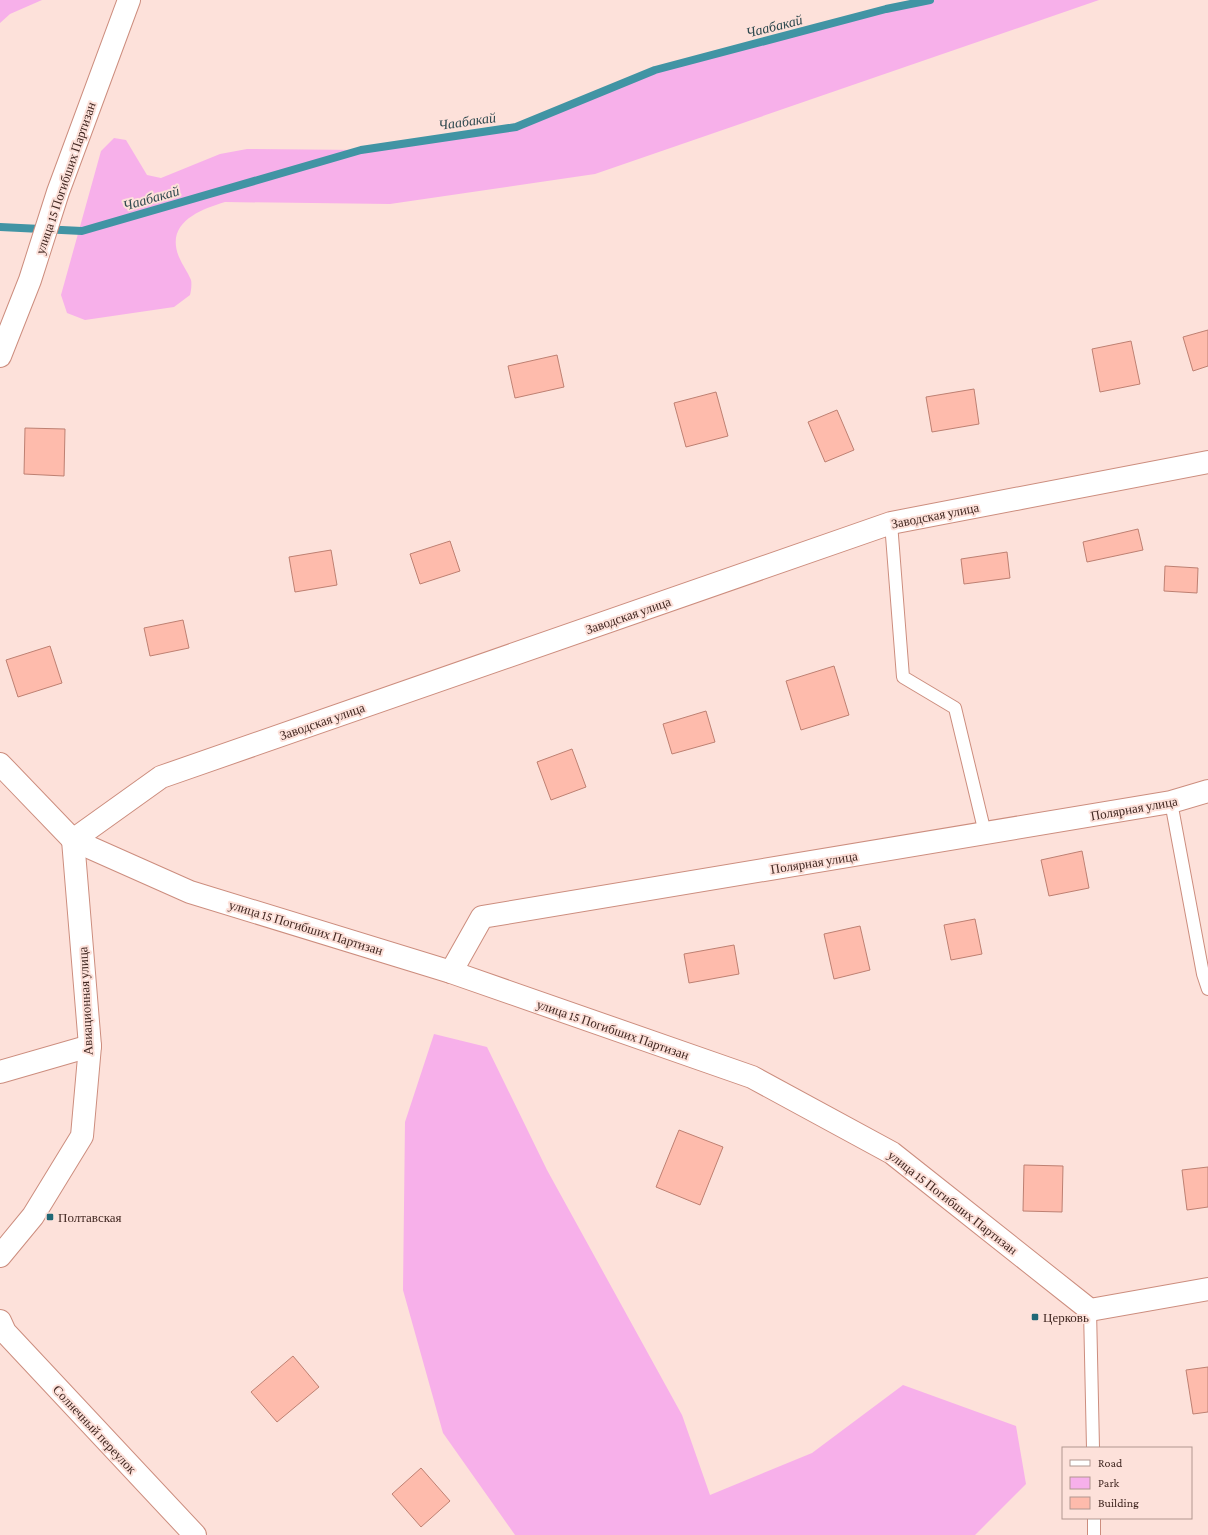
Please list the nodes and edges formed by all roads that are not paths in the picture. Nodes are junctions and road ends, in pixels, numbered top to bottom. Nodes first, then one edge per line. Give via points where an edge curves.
1 (129, 0) edge
2 (0, 356) edge
3 (1208, 462) edge
4 (891, 523) junction
5 (0, 764) edge
6 (1208, 791) edge
7 (1171, 802) junction
8 (985, 833) junction
9 (73, 840) junction
10 (451, 972) junction
11 (1208, 989) edge
12 (90, 1046) junction
13 (0, 1072) edge
14 (0, 1256) edge
15 (1208, 1289) edge
16 (1090, 1310) junction
17 (0, 1321) edge
18 (1093, 1447) edge
19 (1094, 1519) edge
20 (195, 1535) edge
21 (1094, 1535) edge

1 - 2 street, улица 15 Погибших Партизан via 58,192 30,280
3 - 4 street, Заводская улица
4 - 8 lane via 903,677 955,708
4 - 9 street, Заводская улица via 161,777
5 - 9 street, улица 15 Погибших Партизан
6 - 7 street, Полярная улица
7 - 8 street, Полярная улица
7 - 11 lane
8 - 10 street, Полярная улица via 482,917
9 - 10 street, улица 15 Погибших Партизан via 190,892
9 - 12 street, Авиационная улица
10 - 16 street, улица 15 Погибших Партизан via 752,1077 892,1153
12 - 13 street
12 - 14 street, Авиационная улица via 82,1136 33,1216
15 - 16 street
16 - 18 lane
17 - 20 street, Солнечный переулок via 4,1332
19 - 21 lane

